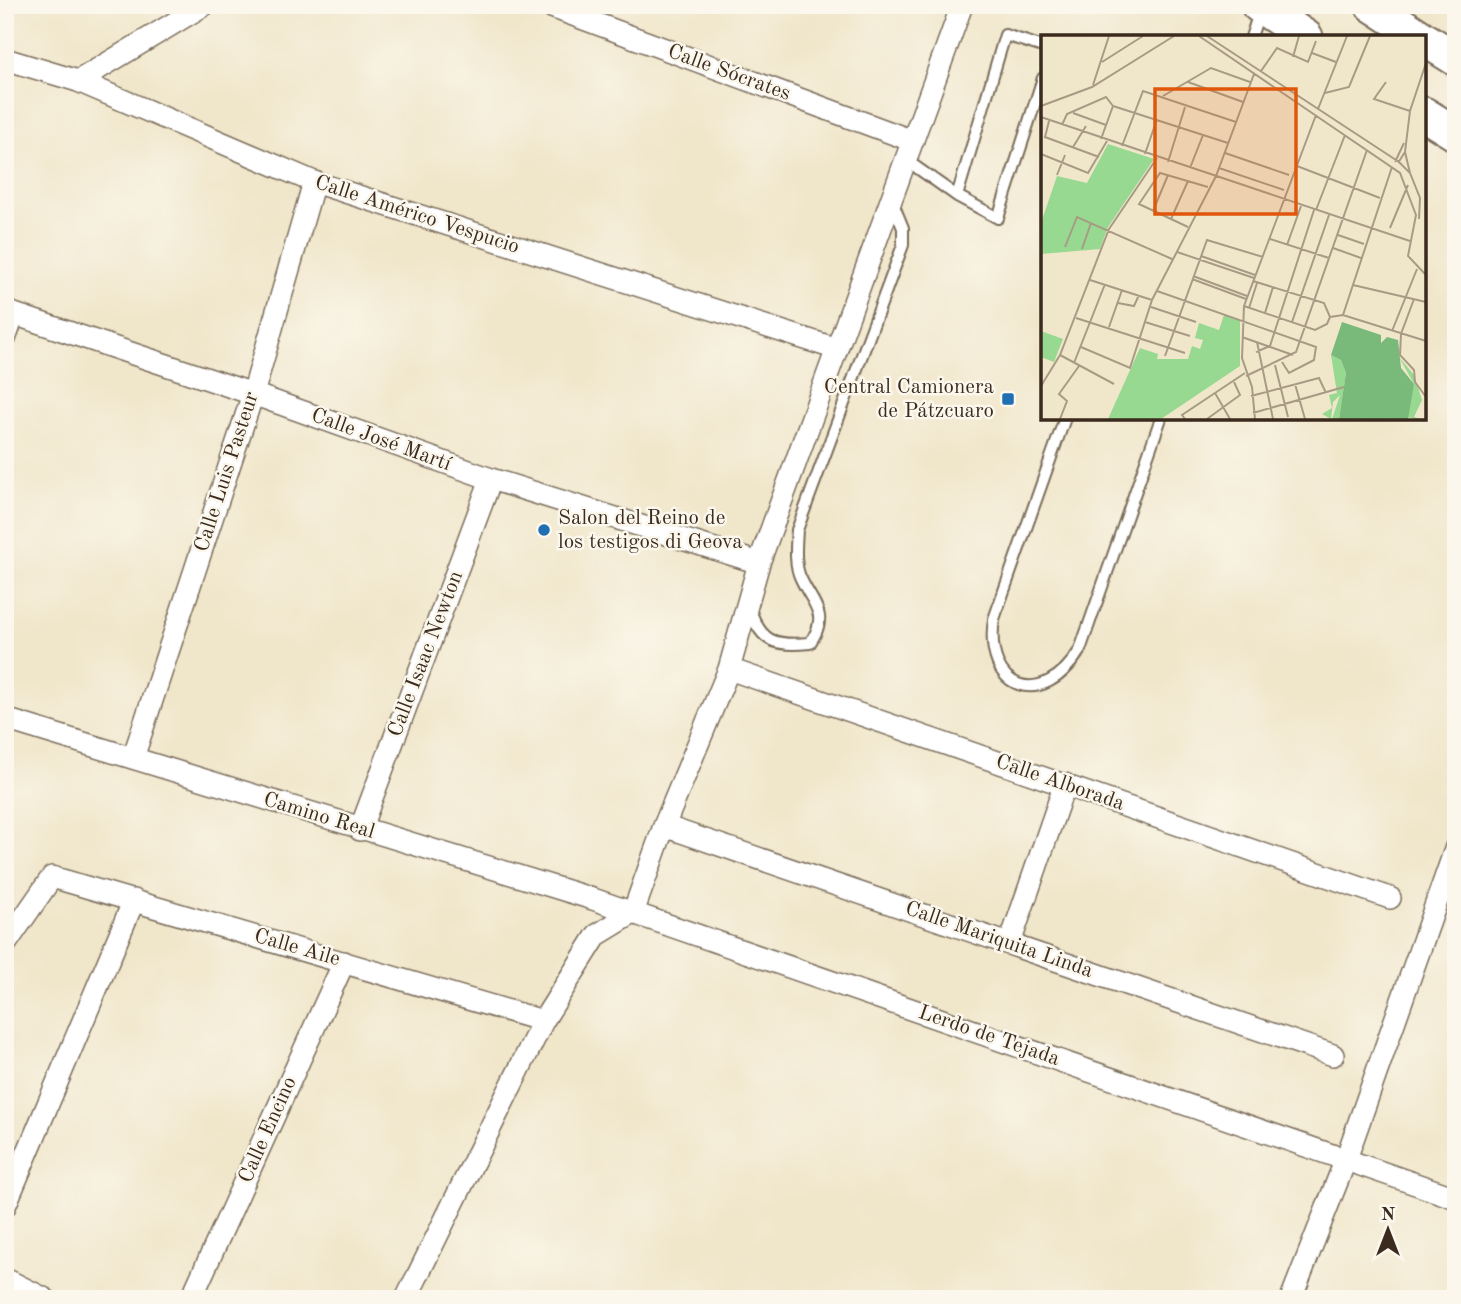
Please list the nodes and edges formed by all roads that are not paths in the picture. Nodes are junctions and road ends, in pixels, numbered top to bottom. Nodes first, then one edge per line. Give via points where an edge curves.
1 (204, 5) edge
2 (546, 5) edge
3 (962, 5) edge
4 (1372, 5) edge
5 (1256, 16) edge
6 (1301, 35) edge
7 (1417, 35) edge
8 (1426, 40) edge
9 (1041, 46) edge
10 (5, 59) edge
11 (1456, 59) edge
12 (78, 80) junction
13 (1041, 84) edge
14 (1426, 115) edge
15 (1456, 134) edge
16 (909, 150) junction
17 (314, 183) junction
18 (957, 196) junction
19 (891, 200) junction
20 (10, 313) edge
21 (5, 339) edge
22 (837, 349) junction
23 (253, 394) junction
24 (1064, 420) edge
25 (1160, 420) edge
26 (491, 480) junction
27 (759, 563) junction
28 (748, 603) junction
29 (729, 669) junction
30 (9, 726) edge
31 (133, 758) junction
32 (1065, 784) junction
33 (664, 825) junction
34 (360, 830) junction
35 (1456, 847) edge
36 (1390, 898) dead end
37 (134, 900) junction
38 (633, 913) junction
39 (1010, 943) junction
40 (5, 946) edge
41 (344, 962) junction
42 (543, 1021) junction
43 (1333, 1055) dead end
44 (1346, 1159) junction
45 (1456, 1198) edge
46 (5, 1206) edge
47 (5, 1279) edge
48 (45, 1299) edge
49 (191, 1299) edge
50 (406, 1299) edge
51 (1291, 1299) edge

1 - 12 street
2 - 16 street, Calle Sócrates
3 - 16 street
4 - 7 main road
5 - 6 main road
8 - 11 main road
9 - 18 lane via 1005,35
10 - 12 street, Calle Américo Vespucio
12 - 17 street, Calle Américo Vespucio
13 - 18 lane via 998,218
14 - 15 main road
16 - 18 lane
16 - 19 street
17 - 22 street, Calle Américo Vespucio
17 - 23 street, Calle Luis Pasteur
19 - 22 street
19 - 28 lane via 903,228 903,245 797,530 800,578 820,616 820,629 810,643 789,645 766,639 756,627
20 - 21 street
20 - 23 street, Calle José Martí
22 - 27 street
23 - 26 street, Calle José Martí
23 - 31 street, Calle Luis Pasteur
24 - 25 lane via 991,636 998,668 1028,686 1045,685 1060,677 1080,650
26 - 27 street, Calle José Martí
26 - 34 street, Calle Isaac Newton
27 - 28 street
28 - 29 street
29 - 32 street, Calle Alborada
29 - 33 street
30 - 31 street, Camino Real
31 - 34 street, Camino Real
32 - 36 street, Calle Alborada
32 - 39 street
33 - 38 street
33 - 39 street, Calle Mariquita Linda
34 - 38 street, Camino Real
35 - 44 street
37 - 40 street, Calle Aile via 52,877
37 - 41 street, Calle Aile
37 - 46 street
38 - 42 street via 597,935
38 - 44 street, Lerdo de Tejada
39 - 43 street, Calle Mariquita Linda
41 - 42 street, Calle Aile
41 - 49 street, Calle Encino
42 - 50 street
44 - 45 street, Lerdo de Tejada
44 - 51 street
47 - 48 street

